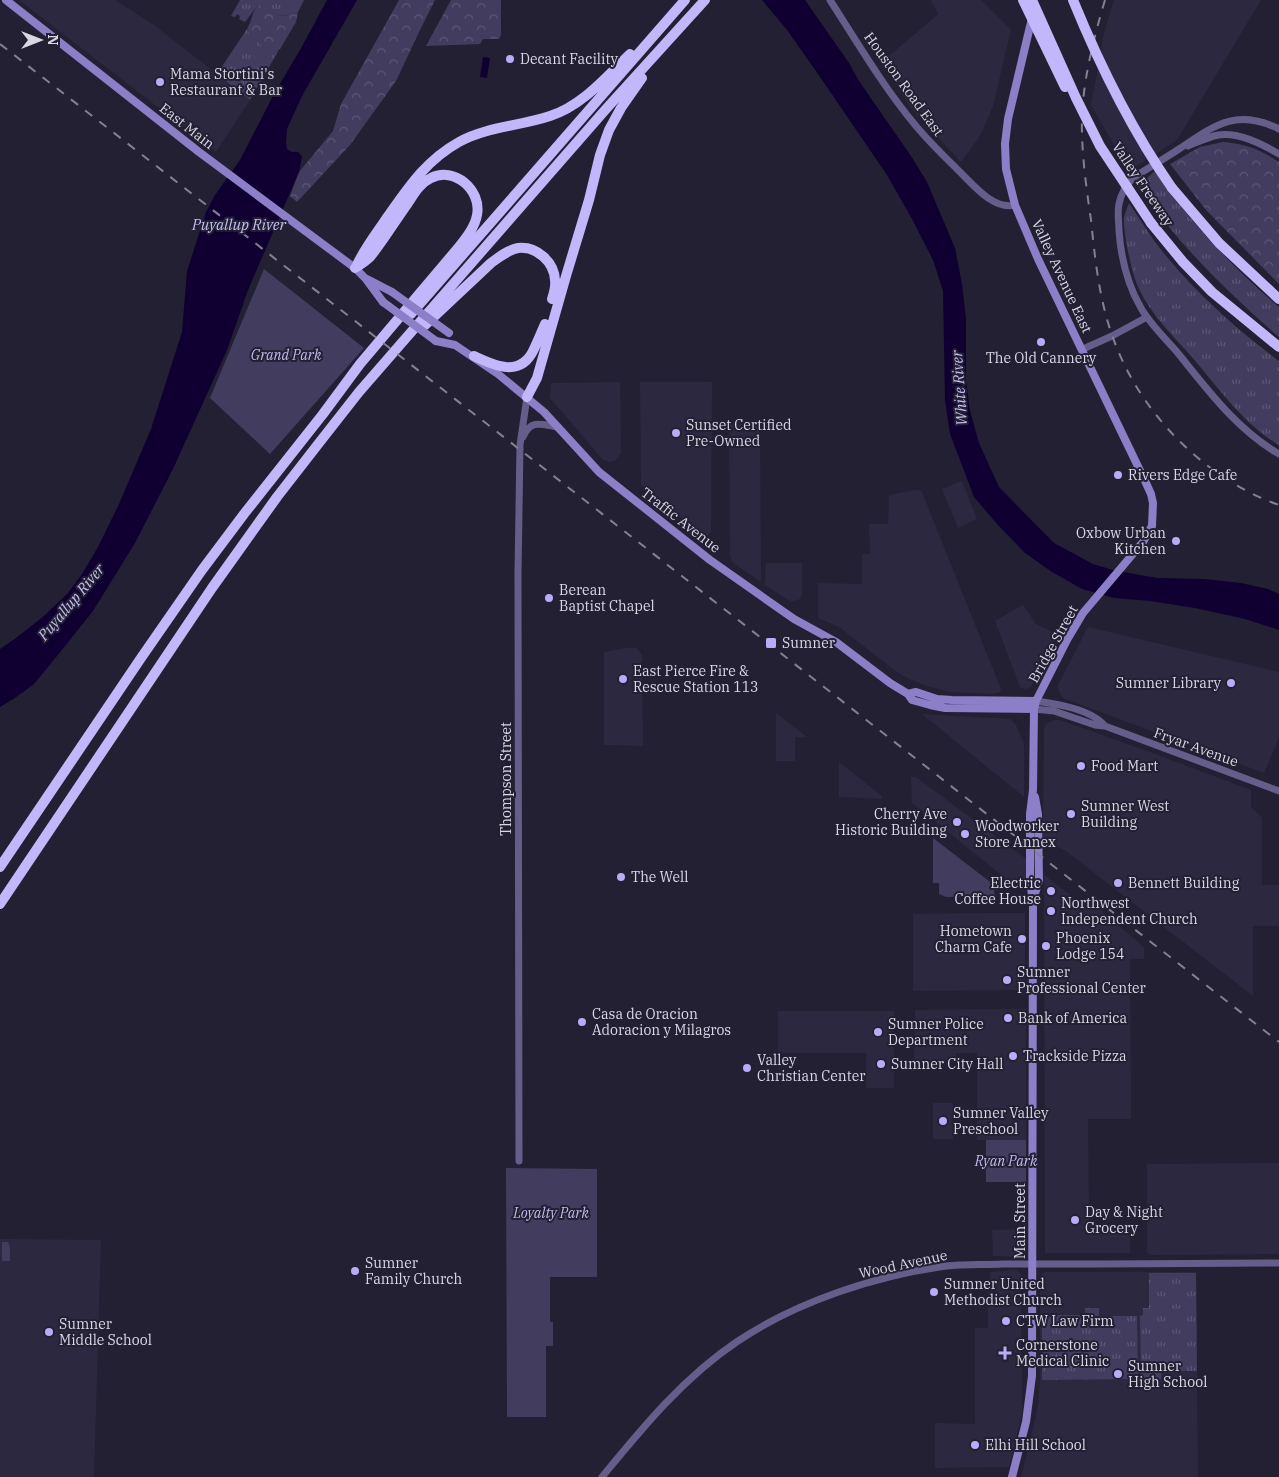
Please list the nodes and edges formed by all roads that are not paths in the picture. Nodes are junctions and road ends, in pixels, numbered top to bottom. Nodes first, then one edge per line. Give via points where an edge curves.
1 (6, 0) edge
2 (830, 0) edge
3 (1023, 0) edge
4 (1032, 0) edge
5 (1036, 0) edge
6 (1072, 0) edge
7 (682, 3) edge
8 (702, 3) edge
9 (679, 30) junction
10 (1279, 129) edge
11 (1100, 146) junction
12 (1174, 152) junction
13 (1279, 154) edge
14 (1014, 204) junction
15 (355, 268) junction
16 (366, 278) junction
17 (1279, 299) edge
18 (1147, 317) junction
19 (545, 324) junction
20 (455, 345) junction
21 (399, 346) junction
22 (1279, 347) edge
23 (1083, 349) junction
24 (474, 356) junction
25 (347, 383) junction
26 (527, 397) junction
27 (558, 427) junction
28 (520, 445) junction
29 (1279, 454) edge
30 (1138, 548) joint
31 (1035, 705) junction
32 (1279, 791) edge
33 (0, 867) edge
34 (0, 904) edge
35 (519, 1161) dead end
36 (1279, 1263) edge
37 (1032, 1264) junction
38 (602, 1477) edge
39 (1012, 1477) edge

1 - 15 main road, East Main via 199,152
2 - 14 street, Houston Road East via 916,126 989,198 1002,206
3 - 11 highway, bridge via 1056,72
4 - 11 highway, Valley Freeway, bridge
5 - 14 main road, Valley Avenue East via 1006,135 1006,168
6 - 17 highway, Valley Freeway, bridge via 1131,124 1172,188 1219,243
7 - 15 highway via 596,86 564,110 460,141 437,156 408,187
7 - 25 highway via 423,301
8 - 9 highway
9 - 21 highway
9 - 26 highway via 609,130 537,378
10 - 12 street via 1258,121 1230,121 1209,129
11 - 22 highway, Valley Freeway, bridge via 1151,223 1183,262 1212,292
12 - 13 street via 1210,138 1230,135 1256,142
12 - 18 street via 1133,178 1127,184 1119,205 1120,247 1135,297
14 - 23 main road, Valley Avenue East
15 - 16 main road, Traffic Avenue
15 - 25 highway via 369,258 428,179 450,176 471,188 478,208 470,233
16 - 20 main road, Traffic Avenue, bridge via 392,292 449,333
16 - 20 main road, Traffic Avenue, bridge via 384,302 436,341
18 - 23 street
18 - 29 street via 1225,410 1266,447
19 - 21 highway via 555,288 553,270 542,254 516,249 498,257
19 - 24 highway via 530,357 517,367 488,363
19 - 26 highway
20 - 24 main road, Traffic Avenue
21 - 34 highway via 319,443 212,588
23 - 30 main road, Valley Avenue East via 1151,494 1154,509 1152,526
24 - 26 main road, Traffic Avenue
25 - 33 highway via 202,570
26 - 27 main road, Traffic Avenue
26 - 28 street, Thompson Street
27 - 28 street via 533,425 526,431
27 - 31 main road, Traffic Avenue via 599,472 710,560 794,619 832,639 908,694 916,692 937,699
28 - 35 street, Thompson Street
30 - 31 main road, Bridge Street via 1083,613
31 - 32 street, Fryar Avenue via 1095,726 1104,726
31 - 37 main road, Main Street via 1030,814 1033,903
36 - 37 street, Wood Avenue
37 - 38 street, Wood Avenue via 948,1266 867,1284 792,1310 736,1342 687,1381
37 - 39 main road, Main Street via 1032,1376 1026,1422

